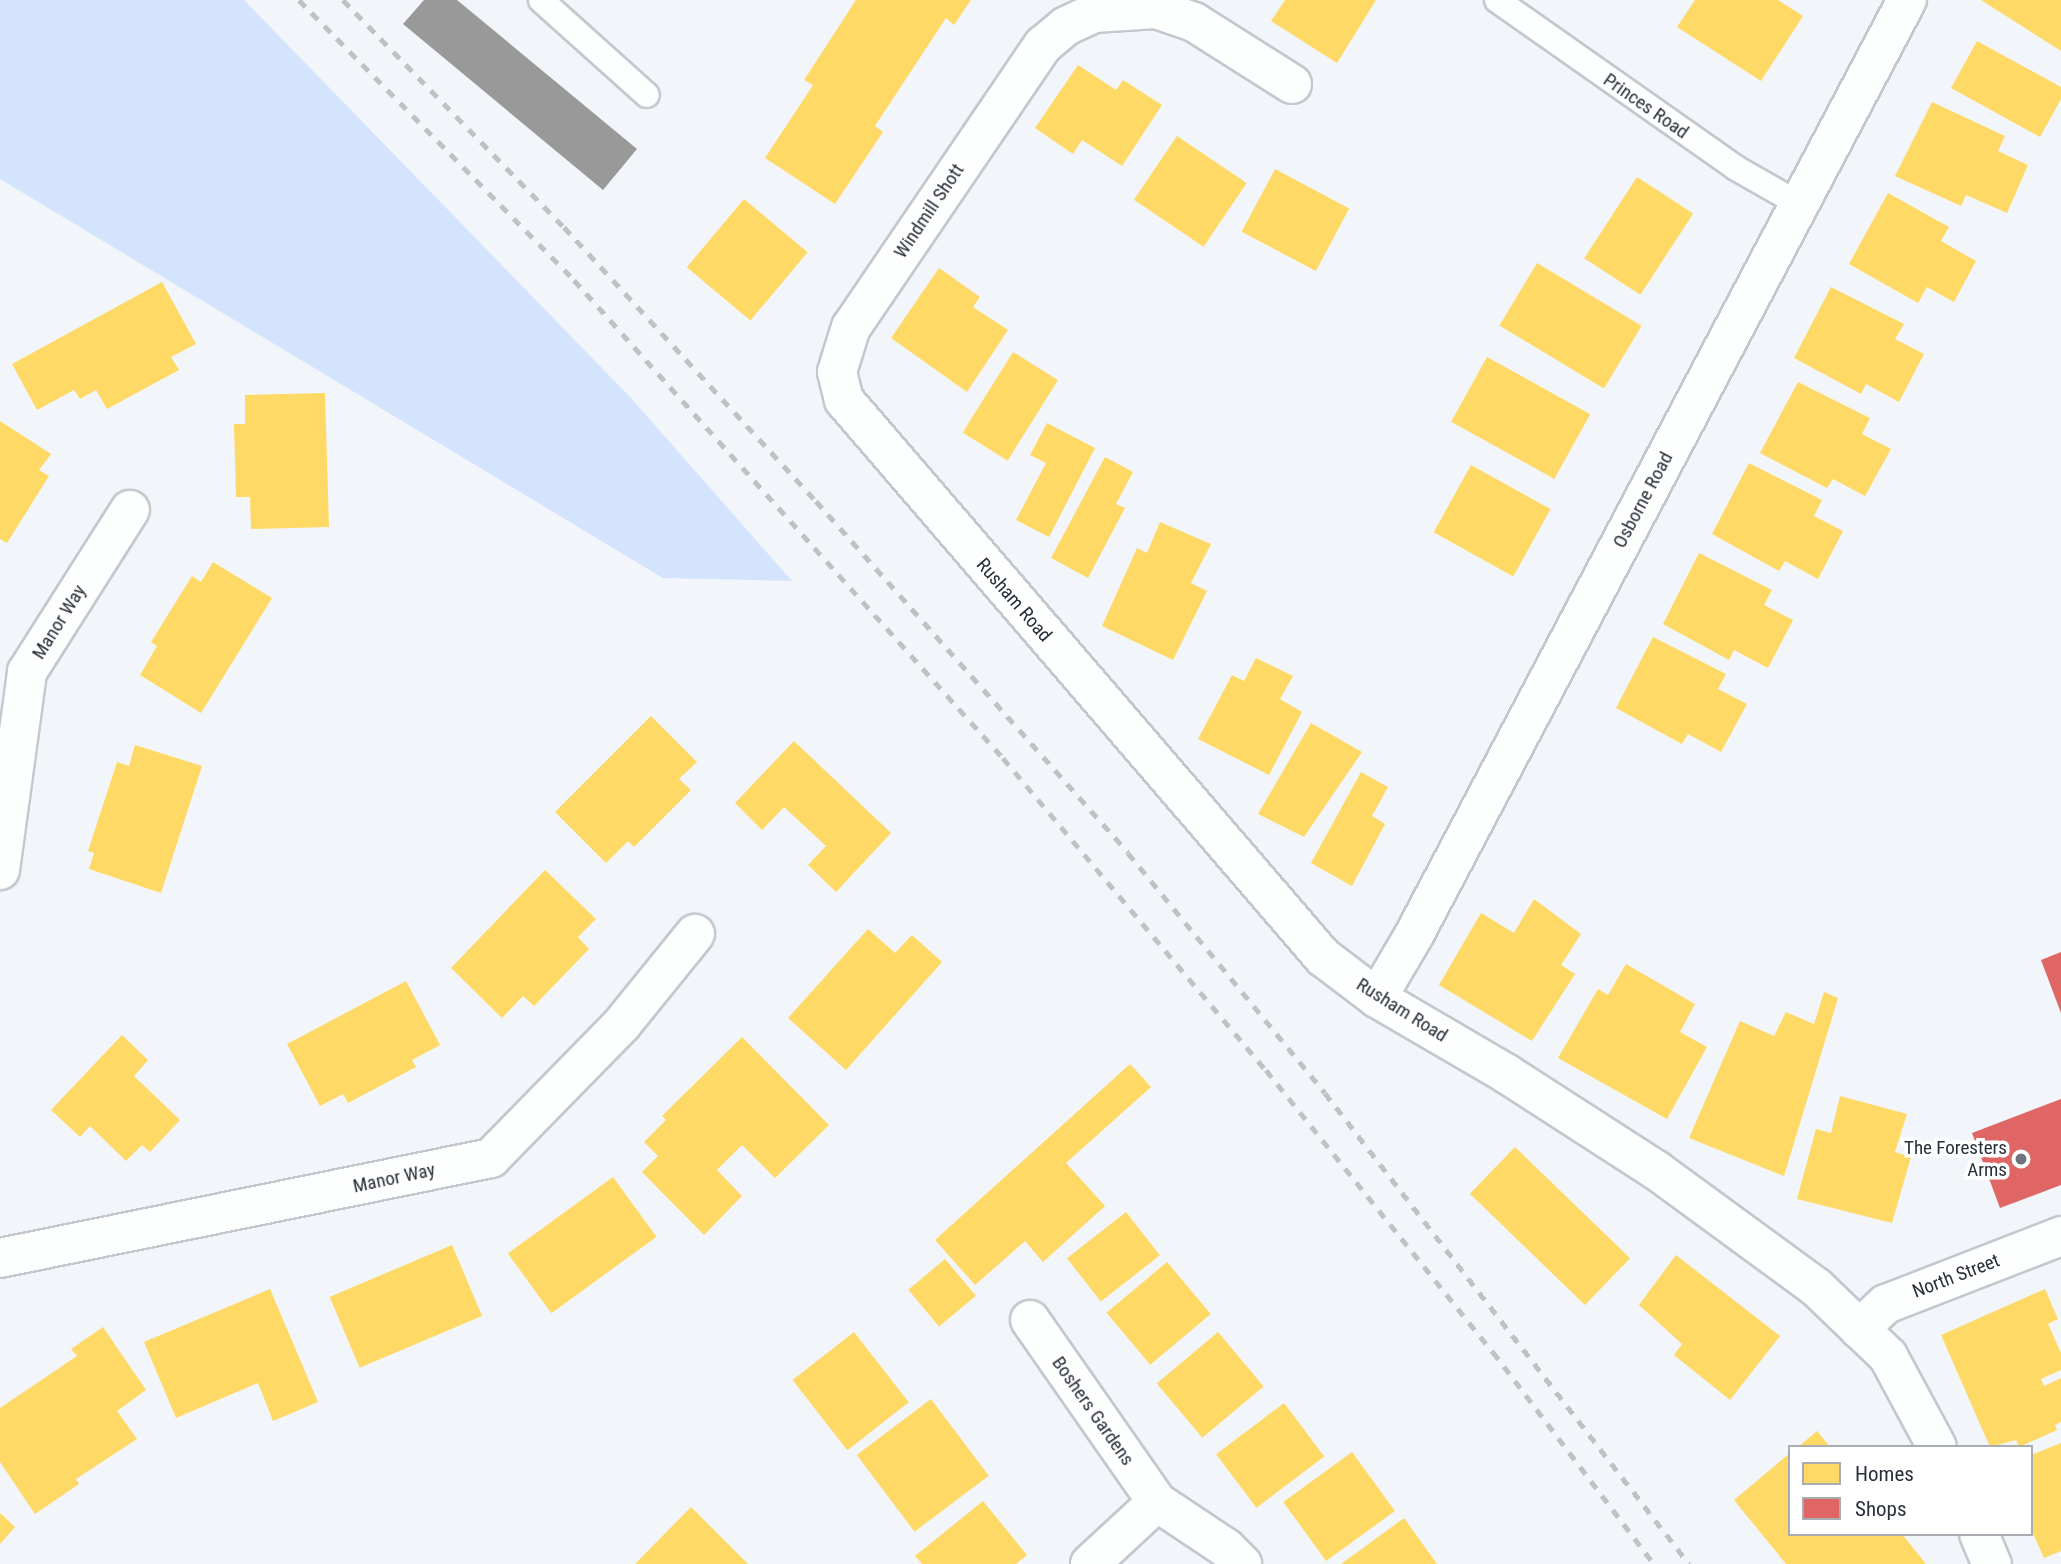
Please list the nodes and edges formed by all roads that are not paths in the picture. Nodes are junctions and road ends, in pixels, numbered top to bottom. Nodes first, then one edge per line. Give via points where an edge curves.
1 (541, 0) edge
2 (1497, 0) edge
3 (1908, 0) edge
4 (1181, 8) edge
5 (1292, 84) dead end
6 (647, 95) dead end
7 (1800, 204) junction
8 (926, 499) joint
9 (130, 510) dead end
10 (0, 870) edge
11 (695, 934) dead end
12 (1377, 998) junction
13 (2061, 1236) edge
14 (0, 1258) edge
15 (1030, 1320) dead end
16 (1859, 1329) junction
17 (1936, 1445) edge
18 (1157, 1502) junction
19 (1980, 1536) edge
20 (1110, 1556) edge
21 (1242, 1564) edge
22 (1992, 1564) edge

1 - 6 lane
2 - 7 lane, Princes Road via 1736,168
3 - 7 street, Osborne Road
4 - 5 street, Windmill Shott via 1194,22
4 - 8 street, Windmill Shott via 1094,13 1066,26 1043,45 851,327 837,372 844,400
7 - 12 street, Osborne Road
8 - 12 street, Rusham Road via 1323,957
9 - 10 street, Manor Way via 27,672
11 - 14 street, Manor Way via 622,1024 491,1158
12 - 16 street, Rusham Road via 1507,1074 1656,1170 1816,1287
13 - 16 street, North Street via 1886,1304
15 - 18 street, Boshers Gardens
16 - 17 street, Rusham Road via 1888,1356
18 - 20 street
18 - 21 street, Boshers Gardens
19 - 22 street

